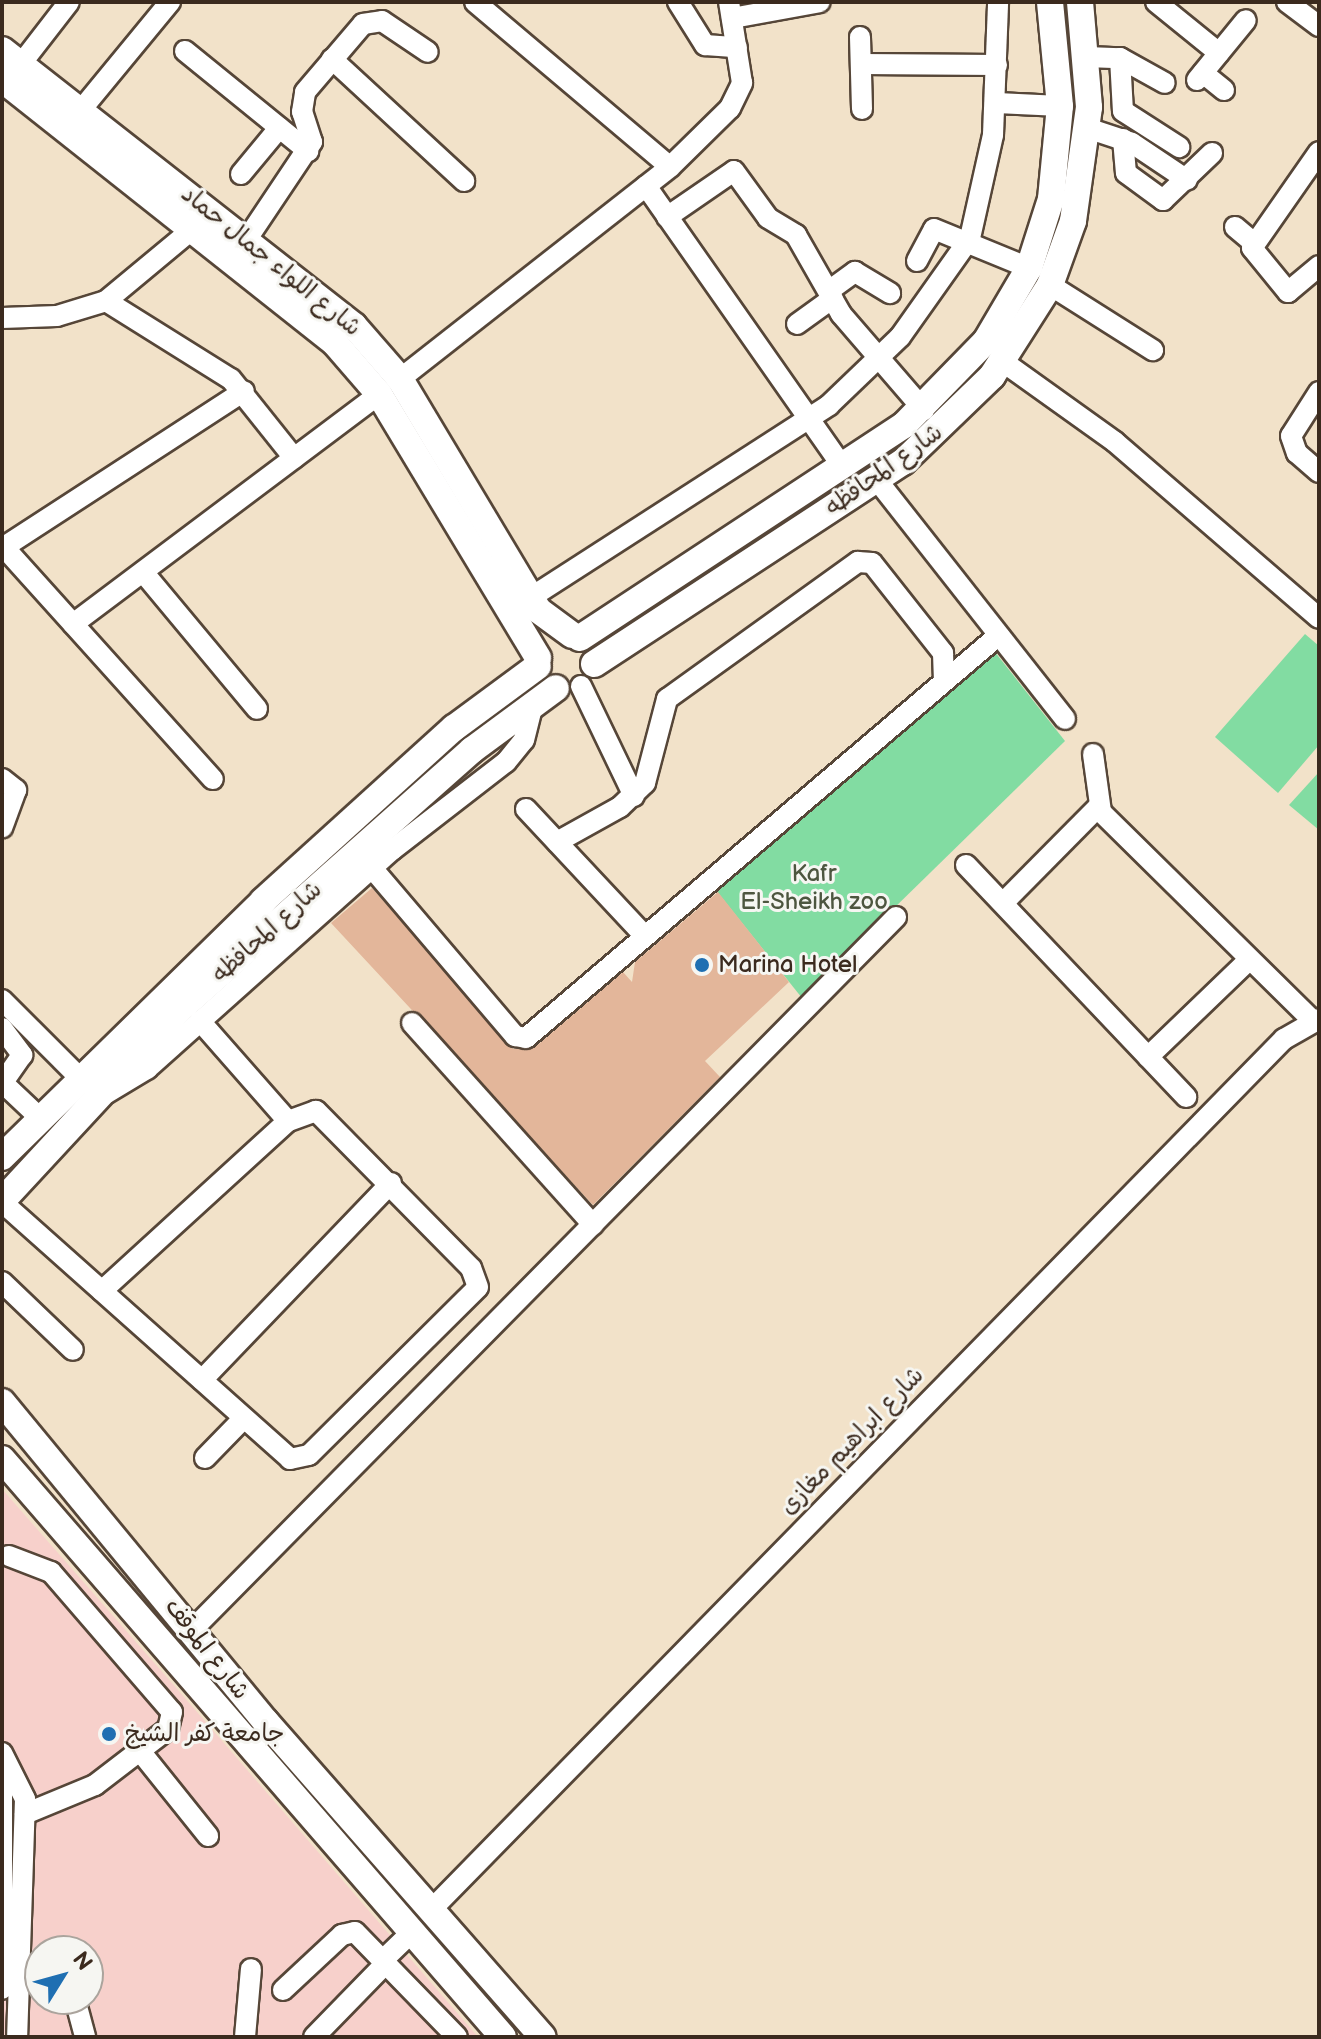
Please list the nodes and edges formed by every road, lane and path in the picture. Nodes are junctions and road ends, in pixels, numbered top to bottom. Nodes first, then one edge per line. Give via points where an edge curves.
1 (170, 2) edge
2 (475, 2) edge
3 (678, 2) edge
4 (820, 2) edge
5 (998, 2) edge
6 (1050, 2) edge
7 (1080, 2) edge
8 (1156, 2) edge
9 (1287, 2) edge
10 (62, 4) edge
11 (730, 10) edge
12 (1246, 20) dead end
13 (1319, 26) edge
14 (860, 37) dead end
15 (737, 47) junction
16 (185, 51) dead end
17 (428, 52) dead end
18 (1219, 53) junction
19 (1086, 57) junction
20 (1120, 58) junction
21 (332, 59) junction
22 (8, 64) edge
23 (861, 64) junction
24 (997, 65) junction
25 (1165, 83) dead end
26 (1224, 90) dead end
27 (997, 103) junction
28 (1060, 106) junction
29 (862, 109) dead end
30 (87, 125) junction
31 (279, 128) junction
32 (1087, 128) junction
33 (1123, 139) junction
34 (1179, 147) dead end
35 (308, 151) junction
36 (1319, 152) edge
37 (1212, 153) dead end
38 (670, 167) junction
39 (241, 174) dead end
40 (1187, 180) junction
41 (464, 181) dead end
42 (646, 186) junction
43 (667, 217) junction
44 (1235, 227) dead end
45 (194, 228) junction
46 (970, 238) junction
47 (247, 239) junction
48 (1254, 243) junction
49 (917, 261) dead end
50 (1319, 266) edge
51 (1029, 268) junction
52 (1050, 285) junction
53 (890, 293) dead end
54 (832, 294) junction
55 (106, 301) junction
56 (2, 318) edge
57 (797, 324) dead end
58 (1153, 350) dead end
59 (880, 360) junction
60 (1002, 361) junction
61 (400, 379) junction
62 (244, 391) junction
63 (1319, 392) edge
64 (379, 394) junction
65 (924, 410) junction
66 (811, 417) junction
67 (294, 458) junction
68 (843, 467) junction
69 (1319, 472) edge
70 (877, 480) junction
71 (483, 543) junction
72 (3, 546) edge
73 (143, 572) junction
74 (530, 598) junction
75 (1319, 618) edge
76 (73, 624) junction
77 (999, 635) junction
78 (576, 636) junction
79 (538, 662) junction
80 (577, 680) junction
81 (944, 681) junction
82 (257, 709) dead end
83 (1065, 719) dead end
84 (1093, 754) dead end
85 (2, 779) edge
86 (213, 779) dead end
87 (634, 796) junction
88 (1098, 807) junction
89 (526, 809) dead end
90 (2, 828) edge
91 (557, 842) junction
92 (374, 857) junction
93 (966, 865) dead end
94 (1003, 903) junction
95 (896, 917) dead end
96 (643, 934) junction
97 (1250, 959) junction
98 (248, 964) junction
99 (2, 1000) edge
100 (1316, 1020) edge
101 (200, 1021) junction
102 (412, 1023) dead end
103 (2, 1028) edge
104 (1148, 1057) junction
105 (2, 1084) edge
106 (84, 1089) junction
107 (1186, 1097) dead end
108 (40, 1118) junction
109 (288, 1121) junction
110 (2, 1157) edge
111 (391, 1183) junction
112 (5, 1192) edge
113 (593, 1225) junction
114 (2, 1282) edge
115 (102, 1291) junction
116 (73, 1350) dead end
117 (202, 1380) junction
118 (2, 1402) edge
119 (243, 1419) junction
120 (205, 1458) dead end
121 (2, 1459) edge
122 (6, 1551) edge
123 (2, 1576) edge
124 (192, 1630) junction
125 (266, 1722) junction
126 (247, 1741) junction
127 (140, 1751) junction
128 (2, 1753) edge
129 (2, 1788) edge
130 (25, 1814) junction
131 (208, 1836) dead end
132 (431, 1910) junction
133 (412, 1932) junction
134 (31, 1935) edge
135 (385, 1961) junction
136 (251, 1969) dead end
137 (2, 1989) edge
138 (283, 1990) dead end
139 (24, 1999) edge
140 (79, 2015) edge
141 (17, 2037) edge
142 (85, 2037) edge
143 (245, 2037) edge
144 (314, 2037) edge
145 (457, 2037) edge
146 (503, 2037) edge
147 (543, 2037) edge

1 - 30 street
2 - 38 street
3 - 15 street via 705,45
4 - 11 street
5 - 24 street
6 - 28 main road, شارع المحافظه
7 - 19 main road, شارع المحافظه
8 - 18 street
9 - 13 street
10 - 22 street
11 - 15 street
12 - 18 street
14 - 23 street
15 - 38 street via 742,83 736,101
16 - 31 street
17 - 21 street via 375,19
18 - 26 street via 1200,77
19 - 20 street
19 - 32 main road, شارع المحافظه
20 - 25 street
20 - 34 street via 1123,111
21 - 35 street via 302,99 312,137
21 - 41 street
22 - 30 main road, شارع اللواء جمال حماد
23 - 24 street
23 - 29 street
24 - 27 street
27 - 28 street
27 - 46 street
28 - 51 main road, شارع المحافظه via 1051,199
30 - 45 main road, شارع اللواء جمال حماد
30 - 47 main road, شارع اللواء جمال حماد
31 - 35 street
31 - 39 street
32 - 33 street
32 - 52 main road, شارع المحافظه via 1073,221
33 - 40 street
33 - 40 street via 1126,173 1161,199
35 - 47 street
36 - 48 street
37 - 40 street
38 - 42 street
42 - 43 street
42 - 61 street
43 - 54 street via 734,171 768,218 796,235
43 - 66 street
44 - 48 street
45 - 55 street
45 - 64 main road, شارع اللواء جمال حماد via 311,320
46 - 49 street via 934,229
46 - 51 street
46 - 59 street
47 - 61 main road, شارع اللواء جمال حماد via 328,302
48 - 50 street via 1255,258 1288,292
51 - 65 main road, شارع المحافظه via 986,341
52 - 58 street
52 - 60 main road, شارع المحافظه
53 - 54 street via 855,272
54 - 57 street
54 - 59 street
55 - 56 street via 57,316
55 - 62 street
59 - 65 street
59 - 66 street
60 - 70 main road, شارع المحافظه via 935,436
60 - 75 street via 1115,442
61 - 71 main road, شارع اللواء جمال حماد
62 - 67 street
62 - 72 street
63 - 69 street via 1291,436 1297,453
64 - 67 street
64 - 71 main road, شارع اللواء جمال حماد
65 - 68 main road, شارع المحافظه
66 - 68 street
66 - 74 street
67 - 73 street
68 - 78 main road, شارع المحافظه
70 - 77 street
70 - 80 main road, شارع المحافظه
71 - 74 main road, شارع اللواء جمال حماد
71 - 79 main road, شارع اللواء جمال حماد
72 - 76 street
73 - 76 street
73 - 82 street
74 - 78 main road, شارع اللواء جمال حماد
76 - 86 street
77 - 81 street
77 - 83 street
78 - 79 main road, شارع المحافظه via 546,642
78 - 80 main road
79 - 80 main road, شارع اللواء جمال حماد
79 - 106 main road, شارع المحافظه via 454,728
80 - 87 street
80 - 92 main road, شارع المحافظه via 533,703
81 - 87 street via 943,653 876,566 858,562 663,704 653,768
81 - 96 street
84 - 88 street
85 - 90 street via 16,790
87 - 91 street
88 - 94 street
88 - 97 street
89 - 91 street
91 - 96 street
92 - 96 street via 522,1039
92 - 98 main road, شارع المحافظه
93 - 94 street
94 - 104 street
95 - 113 street
97 - 100 street
97 - 104 street
98 - 101 street
98 - 106 main road, شارع المحافظه
99 - 106 street
100 - 132 street, شارع ابراهيم مغازى via 1284,1039
101 - 106 street via 134,1080
101 - 109 street
102 - 113 street
103 - 105 street via 22,1055
104 - 107 street
105 - 108 street
106 - 108 main road, شارع المحافظه
106 - 112 main road, شارع المحافظه
108 - 110 main road, شارع المحافظه
109 - 111 street via 305,1112 326,1114
109 - 115 street
111 - 117 street
111 - 119 street via 471,1268 475,1297 309,1455 281,1457
112 - 115 street
113 - 124 street
114 - 116 street
115 - 117 street
117 - 119 street
118 - 124 main road, شارع الموقف
119 - 120 street
121 - 126 main road, شارع الموقف
122 - 123 street
122 - 127 street via 51,1572 169,1704 168,1729
124 - 125 main road, شارع الموقف
125 - 126 main road
125 - 132 main road, شارع الموقف
126 - 133 main road, شارع الموقف
127 - 130 street via 82,1792
127 - 131 street
128 - 130 street via 21,1785
129 - 137 street
130 - 134 street
132 - 147 main road, شارع الموقف
133 - 135 street
133 - 146 main road, شارع الموقف
135 - 138 street via 348,1932
135 - 144 street
135 - 145 street
136 - 143 street
139 - 141 street
140 - 142 street

